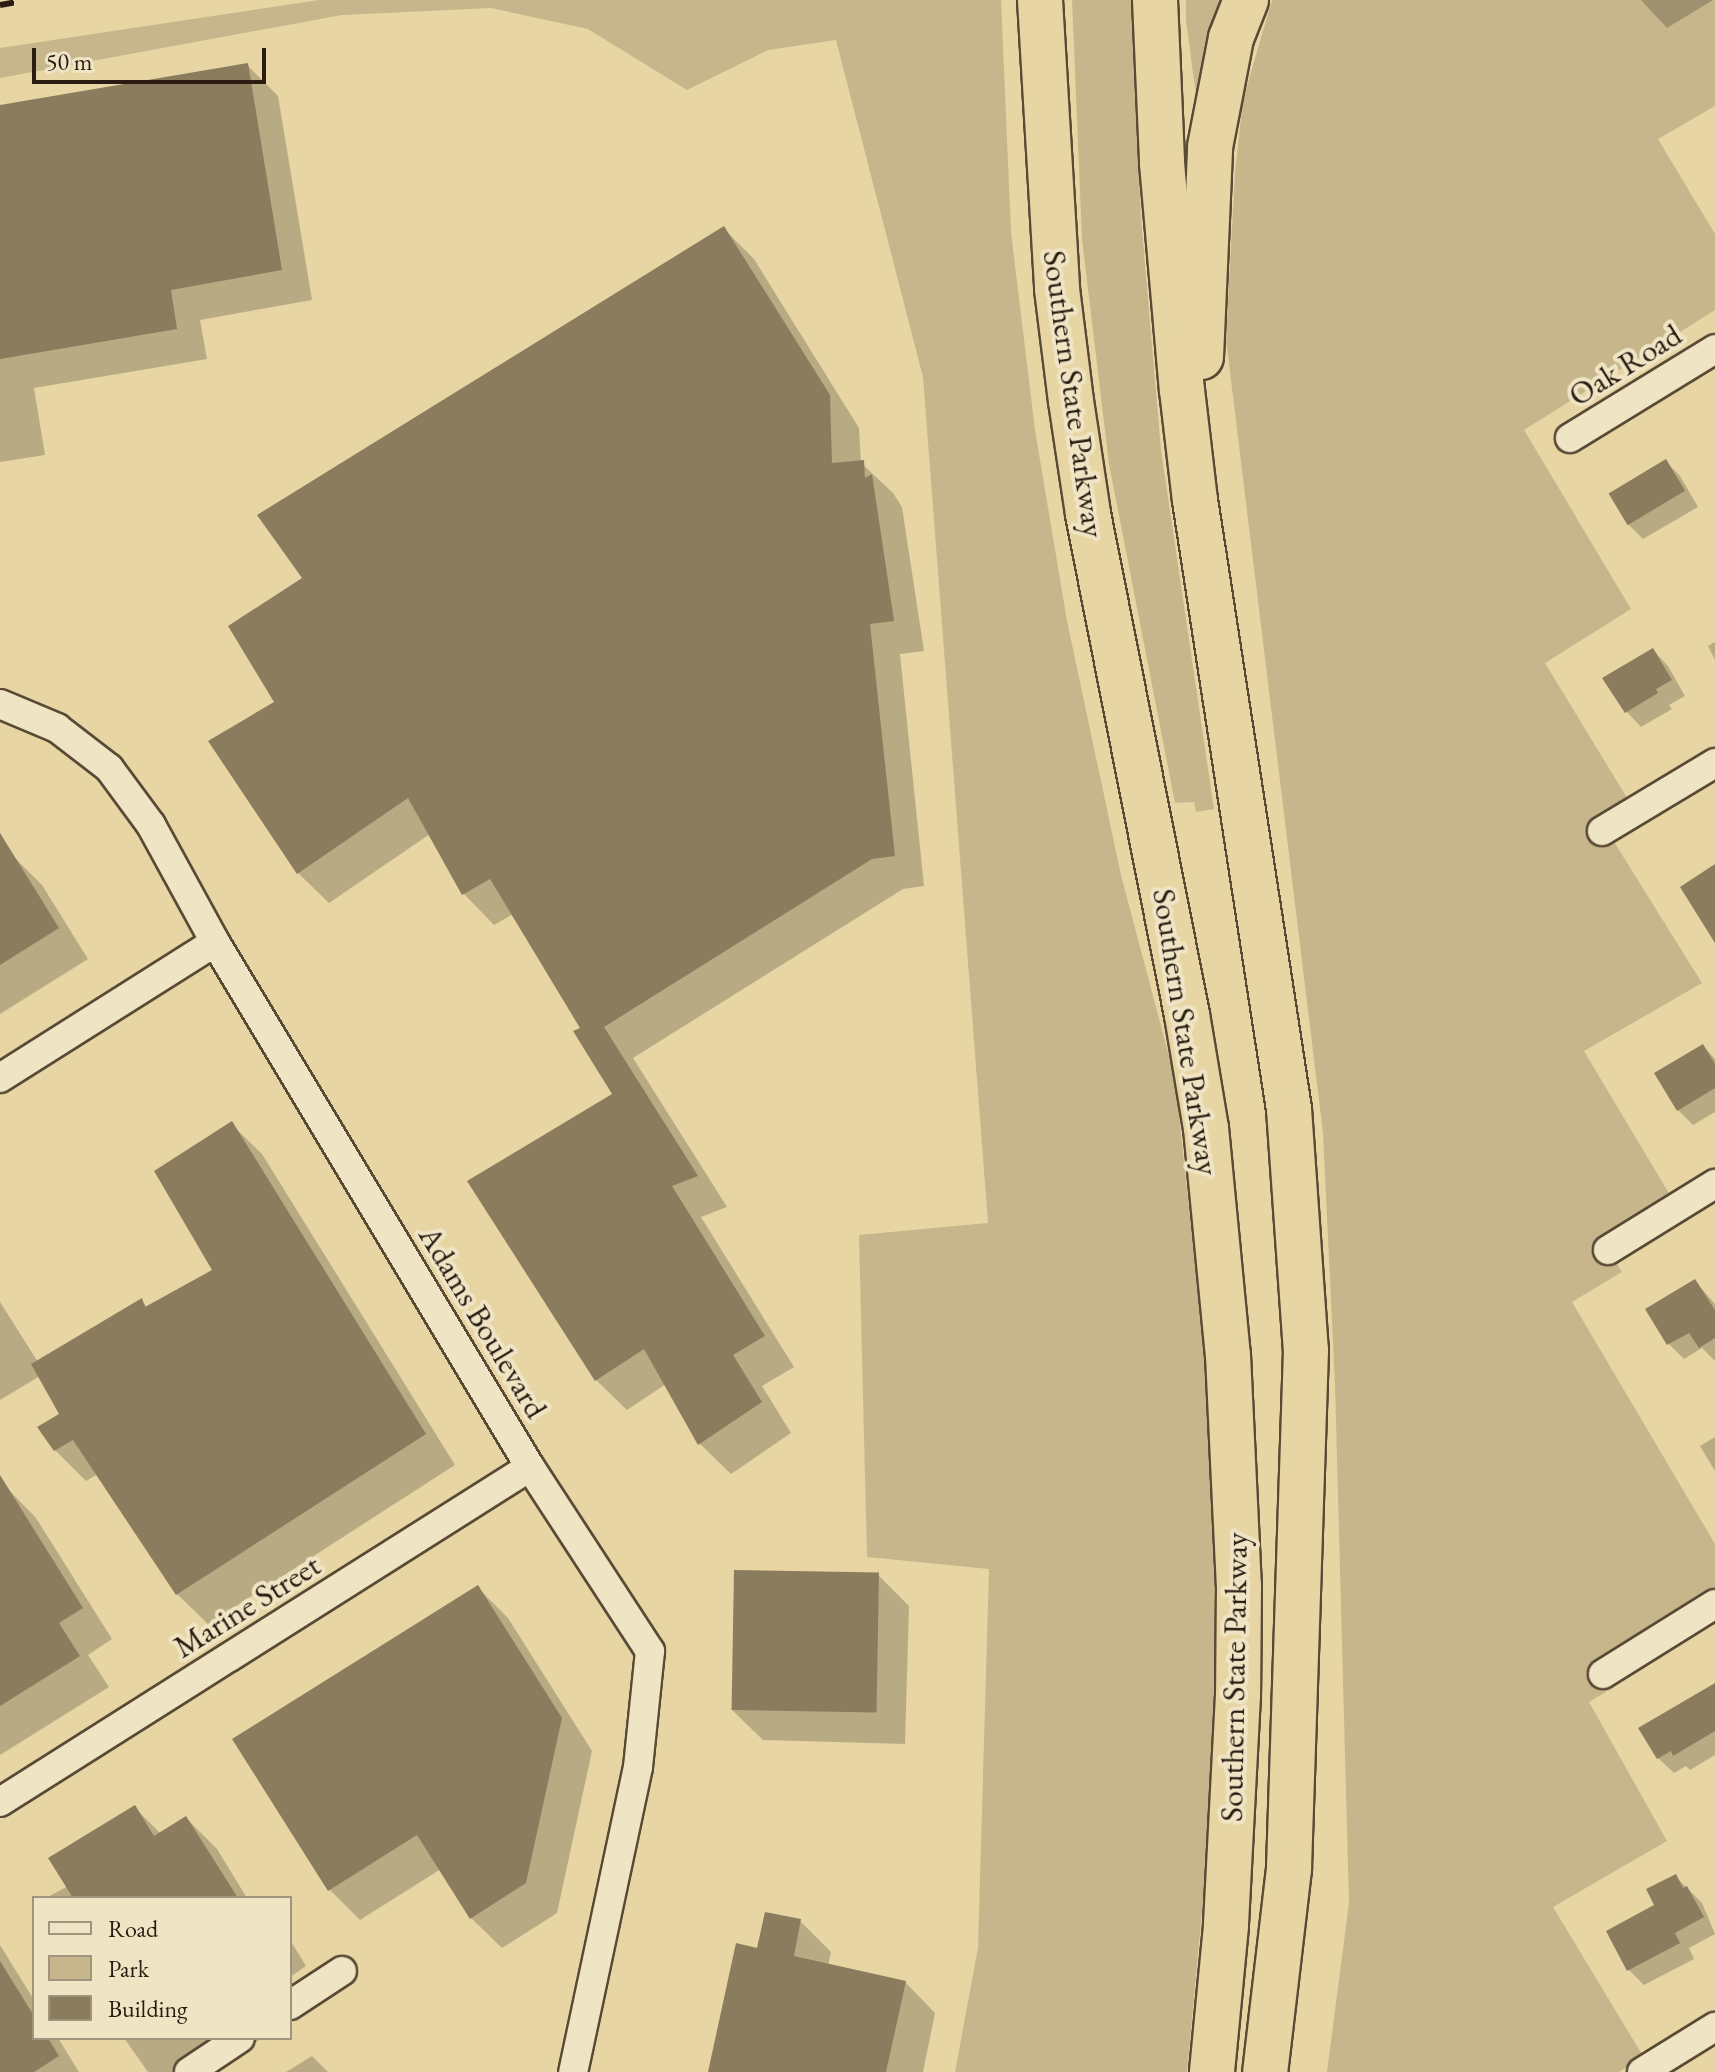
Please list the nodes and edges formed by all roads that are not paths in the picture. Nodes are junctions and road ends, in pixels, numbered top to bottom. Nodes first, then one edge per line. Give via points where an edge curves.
1 (1040, 0) edge
2 (1155, 0) edge
3 (1246, 0) edge
4 (1715, 349) edge
5 (1570, 438) dead end
6 (1195, 500) junction
7 (0, 704) edge
8 (1715, 763) edge
9 (1602, 831) dead end
10 (215, 942) junction
11 (0, 1078) edge
12 (1715, 1184) edge
13 (1608, 1250) dead end
14 (530, 1467) junction
15 (1715, 1604) edge
16 (1603, 1674) dead end
17 (0, 1802) edge
18 (342, 1971) dead end
19 (292, 2004) edge
20 (1715, 2027) edge
21 (237, 2040) edge
22 (189, 2072) edge
23 (573, 2072) edge
24 (1212, 2072) edge
25 (1265, 2072) edge
26 (1642, 2072) edge

1 - 24 highway, Southern State Parkway via 1057,289 1071,401 1206,1128 1228,1355 1239,1586 1238,1695
2 - 6 highway, Southern State Parkway via 1170,276
3 - 6 highway via 1223,76 1209,160
4 - 5 street, Oak Road
6 - 25 highway, Southern State Parkway via 1287,1095 1306,1350 1289,1869
7 - 10 street, Adams Boulevard via 57,728 109,768 151,825
8 - 9 street
10 - 11 street
10 - 14 street, Adams Boulevard
12 - 13 street
14 - 17 street, Marine Street
14 - 23 street, Adams Boulevard via 650,1651 638,1767
15 - 16 street
18 - 19 street
20 - 26 street
21 - 22 street

